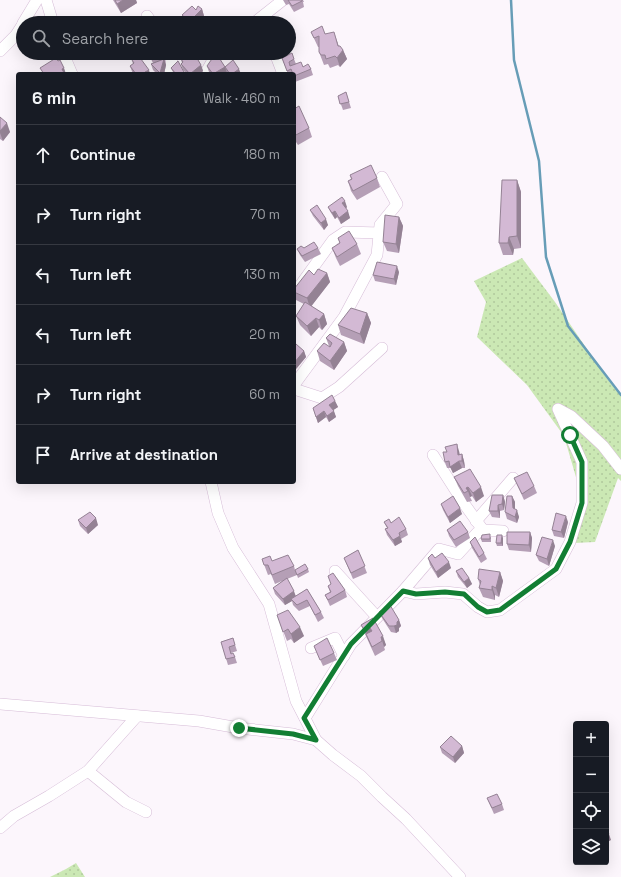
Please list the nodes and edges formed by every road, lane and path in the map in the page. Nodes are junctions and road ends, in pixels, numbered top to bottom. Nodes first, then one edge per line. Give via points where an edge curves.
1 (37, 0) edge
2 (46, 0) edge
3 (283, 0) edge
4 (27, 16) edge
5 (51, 16) edge
6 (268, 16) edge
7 (16, 35) edge
8 (0, 51) edge
9 (66, 60) edge
10 (172, 60) edge
11 (213, 60) edge
12 (278, 60) edge
13 (71, 72) edge
14 (169, 72) edge
15 (206, 72) edge
16 (282, 72) edge
17 (382, 177) dead end
18 (380, 233) junction
19 (296, 291) edge
20 (382, 348) dead end
21 (296, 382) edge
22 (296, 390) edge
23 (433, 455) dead end
24 (621, 469) edge
25 (513, 478) edge
26 (211, 484) edge
27 (476, 521) junction
28 (483, 530) junction
29 (503, 531) dead end
30 (335, 571) dead end
31 (403, 591) junction
32 (377, 617) junction
33 (311, 648) dead end
34 (344, 656) junction
35 (0, 704) edge
36 (137, 716) junction
37 (304, 718) junction
38 (316, 740) junction
39 (88, 771) junction
40 (146, 812) dead end
41 (0, 828) edge
42 (460, 877) edge

1 - 4 street
2 - 5 street
3 - 6 street
7 - 8 street
9 - 13 street
10 - 14 street
11 - 15 street
12 - 16 street
17 - 18 street via 397,204 380,226
18 - 19 street via 344,232 333,240
18 - 21 street via 377,255 344,317
20 - 22 street via 339,387 322,398
23 - 27 street
24 - 31 street via 603,446 571,416 558,409 582,462 582,503 570,542 556,569 500,610 487,612 464,594 416,594
25 - 27 street
26 - 37 street via 218,513 233,548 269,604 296,701
27 - 28 street
28 - 29 street
28 - 31 street via 458,554 439,549
30 - 32 street
31 - 32 street
32 - 34 street via 351,644
33 - 34 street via 334,638
34 - 37 street
35 - 36 street
36 - 38 street via 198,721 293,734
36 - 39 street
37 - 38 street
38 - 42 street via 361,776 406,819
39 - 40 street via 126,802
39 - 41 street via 14,816

